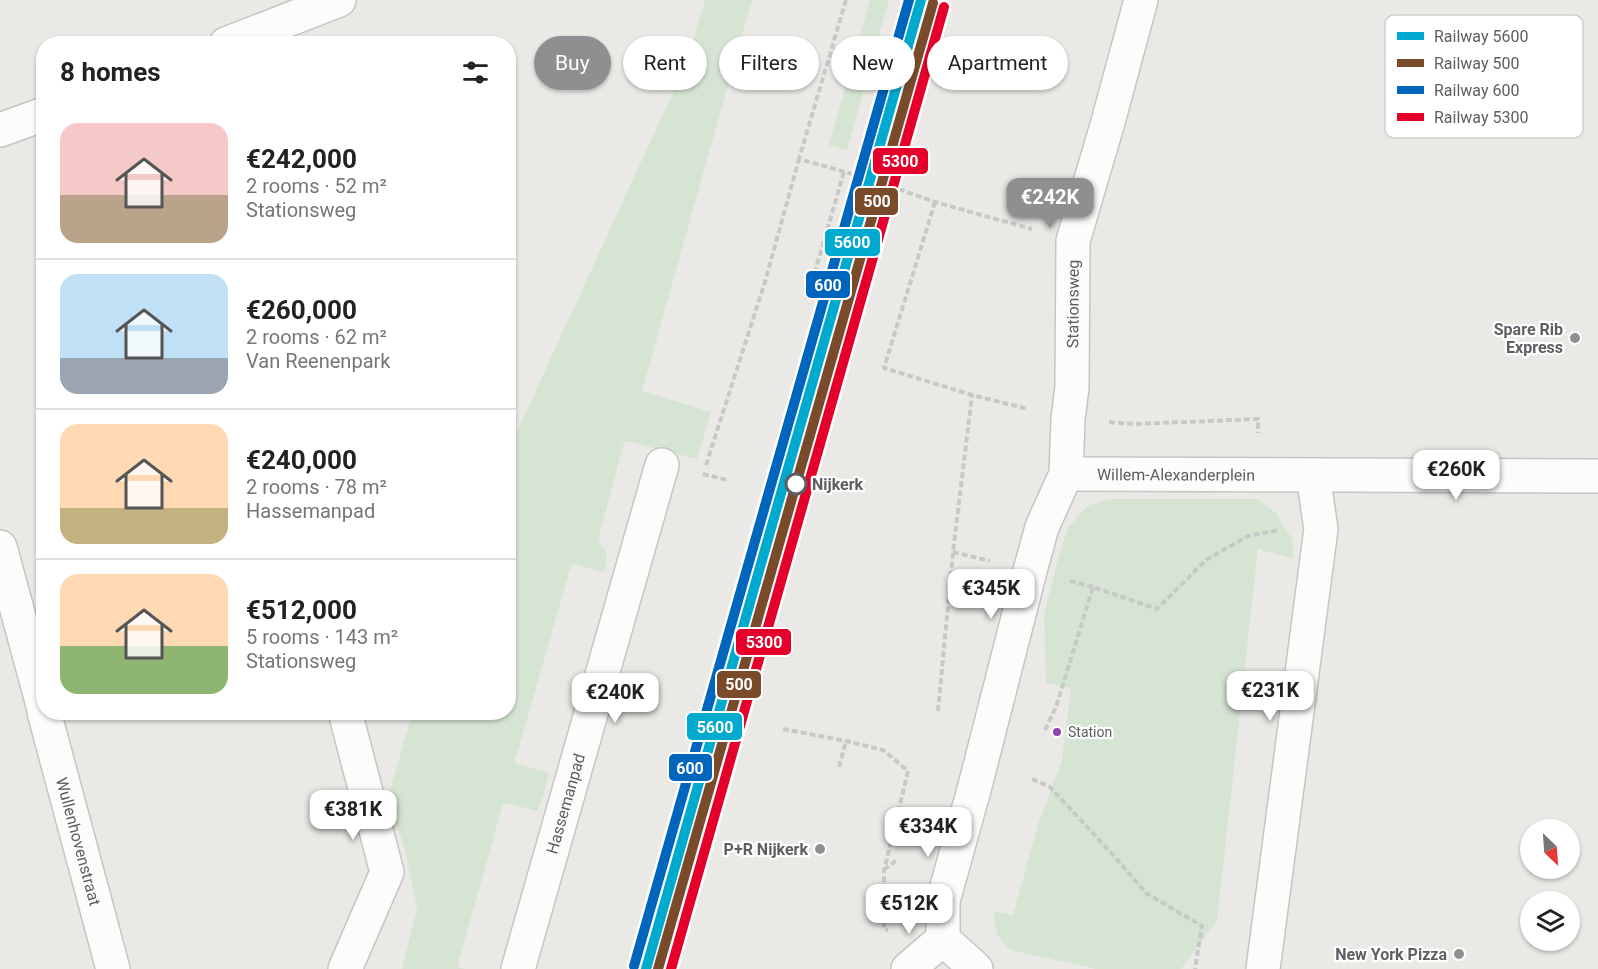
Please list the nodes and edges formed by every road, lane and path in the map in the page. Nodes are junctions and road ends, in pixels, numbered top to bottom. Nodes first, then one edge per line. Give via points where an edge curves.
1 (339, 0) edge
2 (846, 0) edge
3 (1141, 0) edge
4 (247, 36) edge
5 (36, 117) edge
6 (0, 130) edge
7 (799, 159) junction
8 (844, 172) junction
9 (1073, 241) junction
10 (807, 299) dead end
11 (972, 395) dead end
12 (662, 465) joint
13 (704, 474) junction
14 (1066, 474) junction
15 (1313, 475) junction
16 (1598, 476) edge
17 (727, 480) dead end
18 (1321, 529) junction
19 (0, 547) edge
20 (36, 681) edge
21 (938, 711) dead end
22 (46, 720) edge
23 (347, 720) edge
24 (783, 729) dead end
25 (1045, 730) dead end
26 (846, 741) junction
27 (839, 767) dead end
28 (1032, 780) dead end
29 (898, 859) dead end
30 (884, 871) junction
31 (943, 939) junction
32 (114, 969) edge
33 (345, 969) edge
34 (518, 969) edge
35 (908, 969) edge
36 (976, 969) edge
37 (1195, 969) edge
38 (1263, 969) edge

1 - 4 street
2 - 7 path
3 - 9 street, Stationsweg
5 - 6 street
7 - 8 path
7 - 13 path
8 - 9 path
8 - 10 path
9 - 14 street, Stationsweg via 1072,387
11 - 21 path
12 - 13 path
12 - 34 street, Hassemanpad
13 - 17 path
14 - 15 street, Willem-Alexanderplein
14 - 31 street via 1042,527 1030,571 943,901
15 - 16 street, Willem-Alexanderplein
15 - 18 street
18 - 25 path via 1286,528 1248,536 1206,560 1157,609 1093,587 1056,707
18 - 38 street
19 - 20 street, Wullenhovenstraat
22 - 32 street, Wullenhovenstraat
23 - 33 street via 387,872
24 - 26 path
26 - 27 path
26 - 30 path via 883,750 908,771
28 - 37 path via 1050,787 1146,893 1202,926
29 - 30 path
30 - 31 path via 884,929
31 - 35 street
31 - 36 street

